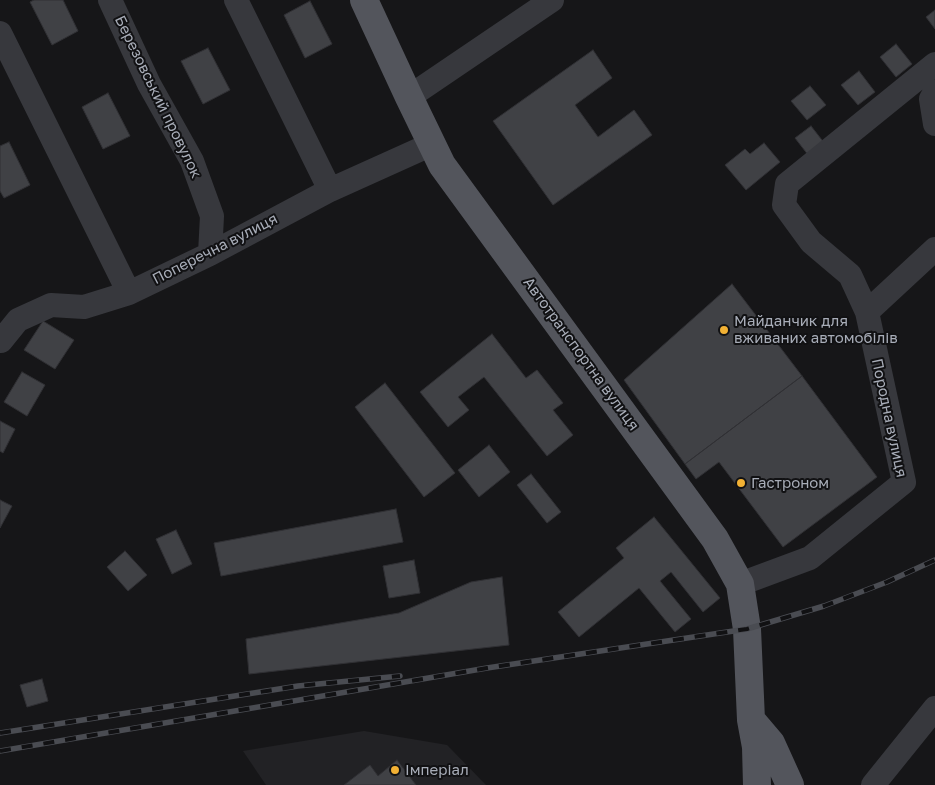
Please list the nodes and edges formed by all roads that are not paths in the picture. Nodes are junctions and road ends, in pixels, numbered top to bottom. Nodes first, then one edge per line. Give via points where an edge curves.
1 (110, 0) edge
2 (236, 0) edge
3 (364, 0) edge
4 (552, 0) edge
5 (0, 33) edge
6 (935, 64) edge
7 (935, 92) edge
8 (409, 97) junction
9 (935, 124) edge
10 (432, 144) junction
11 (330, 190) junction
12 (935, 248) edge
13 (210, 254) junction
14 (129, 293) junction
15 (867, 312) junction
16 (0, 342) edge
17 (740, 584) junction
18 (935, 708) edge
19 (751, 720) junction
20 (910, 739) junction
21 (757, 785) edge
22 (790, 785) edge
23 (873, 785) edge
24 (892, 785) edge

1 - 13 street, Березовський провулок via 149,84 192,161 212,216
2 - 11 street
3 - 8 main road, Автотранспортна вулиця
4 - 8 street
5 - 14 street
6 - 15 street via 787,184 784,205 811,242 850,276
7 - 9 street via 931,99
8 - 10 main road, Автотранспортна вулиця
10 - 11 street, Поперечна вулиця
10 - 17 main road, Автотранспортна вулиця via 442,165 716,539
11 - 13 street, Поперечна вулиця
12 - 15 street
13 - 14 street, Поперечна вулиця
14 - 16 street, Поперечна вулиця via 84,307 51,305 18,320
15 - 17 street, Породна вулиця via 904,482 810,558
17 - 19 main road, Автотранспортна вулиця via 747,629
18 - 20 street
19 - 21 main road, Автотранспортна вулиця
19 - 22 main road via 771,743
20 - 23 street
20 - 24 street

